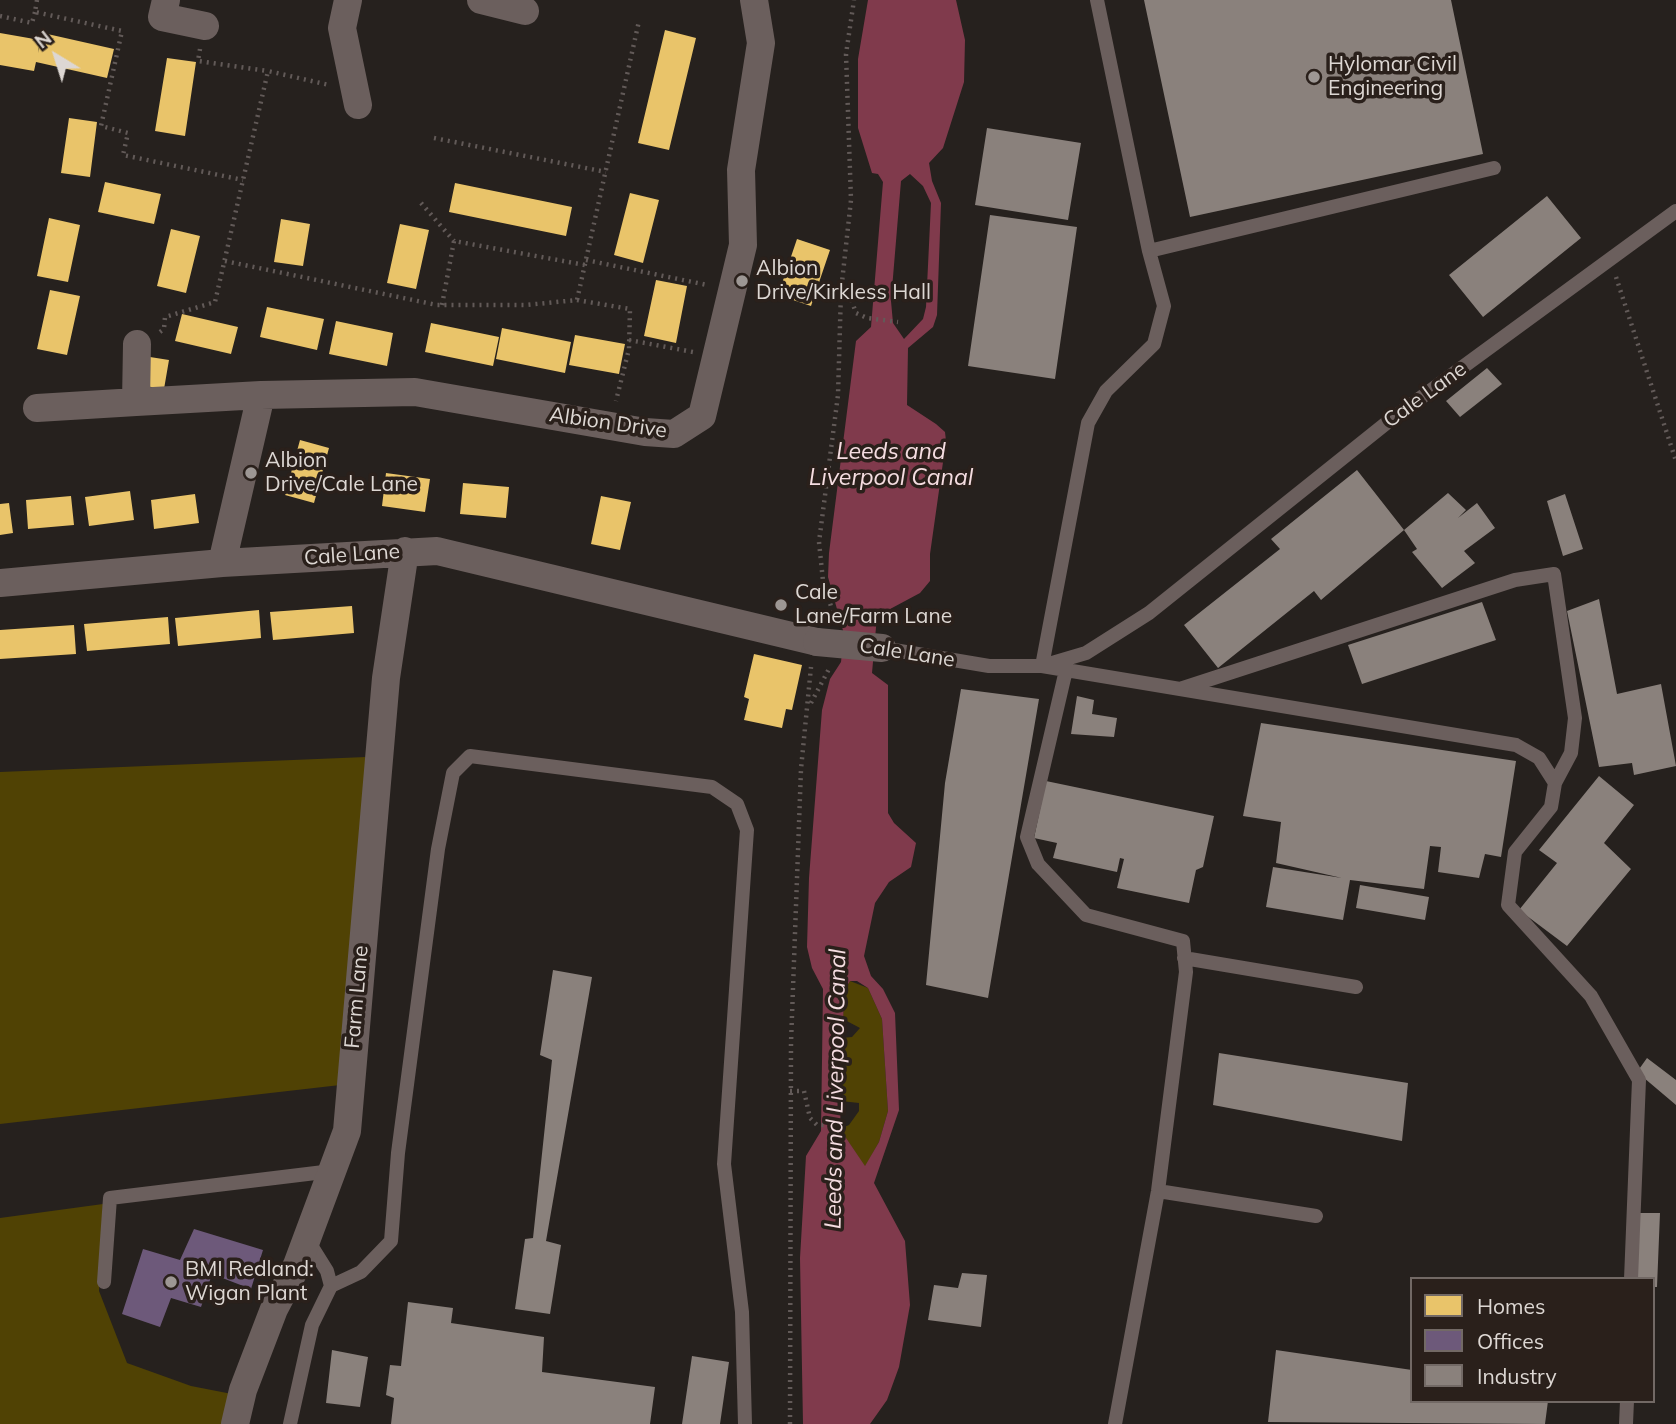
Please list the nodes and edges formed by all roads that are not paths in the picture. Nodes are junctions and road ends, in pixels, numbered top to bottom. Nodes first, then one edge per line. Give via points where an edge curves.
1 (166, 0) edge
2 (348, 0) edge
3 (481, 0) edge
4 (754, 0) edge
5 (1097, 0) edge
6 (524, 10) dead end
7 (205, 26) road end
8 (358, 106) road end
9 (1494, 168) dead end
10 (1676, 211) edge
11 (1149, 251) junction
12 (137, 344) road end
13 (261, 395) junction
14 (136, 402) junction
15 (37, 408) dead end
16 (405, 551) junction
17 (222, 563) junction
18 (0, 583) edge
19 (882, 648) joint
20 (1042, 666) junction
21 (1066, 670) junction
22 (1178, 689) junction
23 (1555, 783) junction
24 (1184, 958) junction
25 (1356, 987) dead end
26 (332, 1171) junction
27 (1158, 1191) junction
28 (1316, 1216) dead end
29 (307, 1238) junction
30 (1631, 1277) edge
31 (104, 1282) dead end
32 (331, 1286) junction
33 (1627, 1403) edge
34 (235, 1424) edge
35 (290, 1424) edge
36 (745, 1424) edge
37 (1115, 1424) edge
38 (1626, 1424) edge

1 - 7 street via 162,17
2 - 8 street via 342,28
3 - 6 street
4 - 13 street, Albion Drive via 761,43 740,170 743,245 702,416 674,434 415,392
5 - 11 lane
9 - 11 lane
10 - 20 lane, Cale Lane via 1389,421 1149,613 1086,653
11 - 20 lane via 1164,306 1154,344 1106,391 1088,423
12 - 14 street
13 - 14 street, Albion Drive
13 - 17 street
14 - 15 street, Albion Drive
16 - 17 street, Cale Lane
16 - 19 street, Cale Lane, bridge via 437,551 826,643
16 - 26 street, Farm Lane via 386,678 347,1131
17 - 18 street, Cale Lane
19 - 20 lane, Cale Lane via 989,666
20 - 21 lane
21 - 22 lane
21 - 24 lane via 1027,837 1038,863 1086,915 1183,942
22 - 23 lane via 1516,745 1539,758
22 - 23 lane via 1503,584 1554,573 1575,718 1570,752
23 - 30 lane via 1551,807 1515,852 1508,905 1591,996 1639,1080
24 - 25 lane
24 - 27 lane via 1186,972
26 - 29 street, Farm Lane
26 - 31 lane via 110,1198
27 - 28 lane
27 - 37 lane
29 - 32 lane
29 - 34 street, Farm Lane via 274,1309
32 - 35 lane via 312,1325
32 - 36 lane via 361,1272 391,1241 403,1112 438,849 453,773 470,756 712,787 737,804 747,831 724,1164 742,1312
33 - 38 lane

